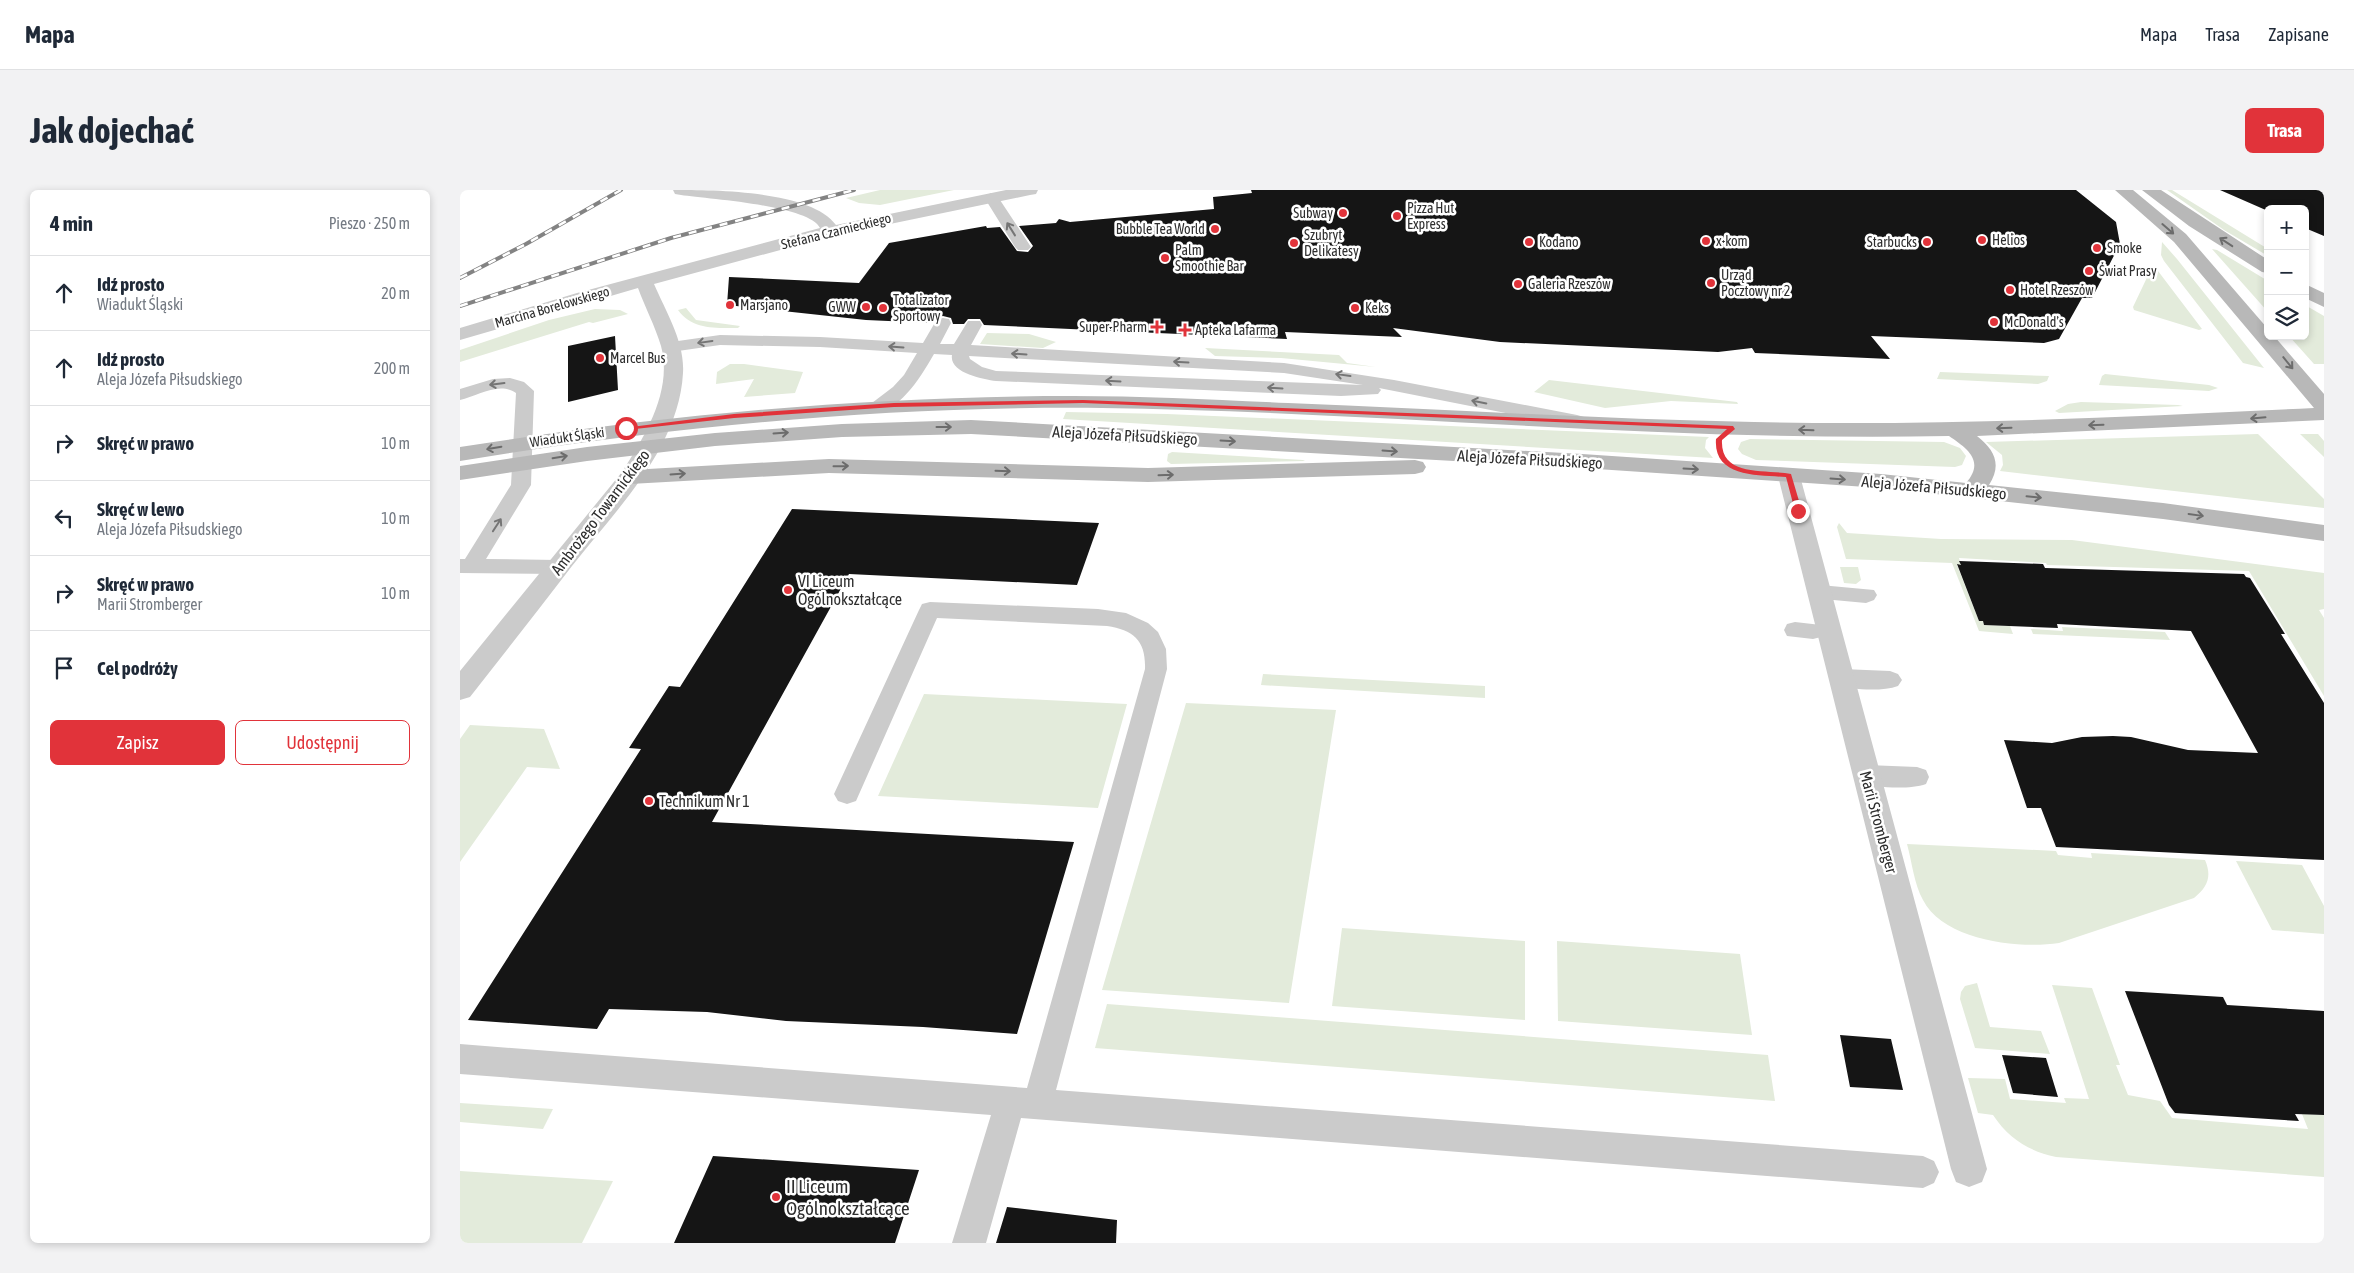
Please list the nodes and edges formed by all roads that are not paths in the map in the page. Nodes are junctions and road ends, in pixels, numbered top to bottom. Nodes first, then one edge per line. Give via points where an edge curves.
1 (681, 190) edge
2 (1030, 190) edge
3 (2123, 190) edge
4 (2150, 190) edge
5 (724, 192) edge
6 (991, 197) junction
7 (830, 231) junction
8 (1022, 247) dead end
9 (2264, 265) edge
10 (644, 281) junction
11 (2309, 292) edge
12 (2324, 301) edge
13 (943, 323) dead end
14 (974, 325) dead end
15 (460, 334) edge
16 (671, 347) junction
17 (1408, 389) junction
18 (460, 396) edge
19 (877, 406) junction
20 (2324, 407) edge
21 (2324, 414) edge
22 (1578, 421) junction
23 (733, 426) junction
24 (1733, 428) junction
25 (1954, 430) junction
26 (460, 454) edge
27 (1486, 457) junction
28 (1740, 472) junction
29 (460, 473) edge
30 (1789, 476) junction
31 (630, 477) junction
32 (1973, 489) junction
33 (2324, 533) edge
34 (465, 566) edge
35 (557, 567) junction
36 (1820, 593) junction
37 (1866, 595) dead end
38 (1842, 678) junction
39 (1890, 680) dead end
40 (460, 690) edge
41 (1867, 775) junction
42 (1917, 778) dead end
43 (847, 794) dead end
44 (460, 1059) edge
45 (1024, 1104) junction
46 (1969, 1169) dead end
47 (1923, 1172) dead end
48 (969, 1243) edge

1 - 5 street
2 - 6 street, Stefana Czarnieckiego
3 -> 20 main road via 2180,238
9 -> 4 main road
5 - 7 street via 804,208 829,225
6 - 7 street, Stefana Czarnieckiego
8 -> 6 lane
7 - 10 street, Stefana Czarnieckiego
10 - 15 street, Marcina Borelowskiego
10 - 16 street, Ambrożego Towarnickiego
11 - 12 main road
13 - 19 lane via 911,378
17 -> 14 lane via 1341,391 996,376 966,367 960,359 962,345
17 -> 16 lane via 1349,376 1284,368 820,342 720,340
16 - 31 street, Ambrożego Towarnickiego via 673,372 668,405 656,437
22 -> 17 lane
34 -> 18 lane via 521,485 525,391 520,386 497,383
19 - 22 main road, Aleja Józefa Piłsudskiego via 1083,402
19 - 23 main road, Aleja Józefa Piłsudskiego
21 -> 25 main road, Aleja Józefa Piłsudskiego
22 - 24 main road, Aleja Józefa Piłsudskiego
23 -> 26 main road, Wiadukt Śląski via 567,436
23 -> 27 main road, Aleja Józefa Piłsudskiego via 972,427 1070,431
29 -> 23 main road, Wiadukt Śląski
25 -> 24 main road, Aleja Józefa Piłsudskiego
24 - 28 main road via 1719,439 1718,450
25 - 32 main road via 1982,450 1986,460 1986,470
27 -> 28 main road, Aleja Józefa Piłsudskiego
31 -> 27 main road via 883,466 1148,475 1401,469
28 - 30 main road, Aleja Józefa Piłsudskiego
30 -> 32 main road, Aleja Józefa Piłsudskiego
30 - 36 street, Marii Stromberger
31 - 35 street, Ambrożego Towarnickiego
32 -> 33 main road, Aleja Józefa Piłsudskiego
34 - 35 lane
35 - 40 street, Ambrożego Towarnickiego
36 - 37 lane
36 - 38 street, Marii Stromberger
38 - 39 lane
38 - 41 street, Marii Stromberger
41 - 42 lane
41 - 46 street, Marii Stromberger
43 - 45 lane via 930,610 1106,618 1135,625 1155,644 1158,656 1156,669
44 - 45 lane
45 - 47 lane
45 - 48 lane

